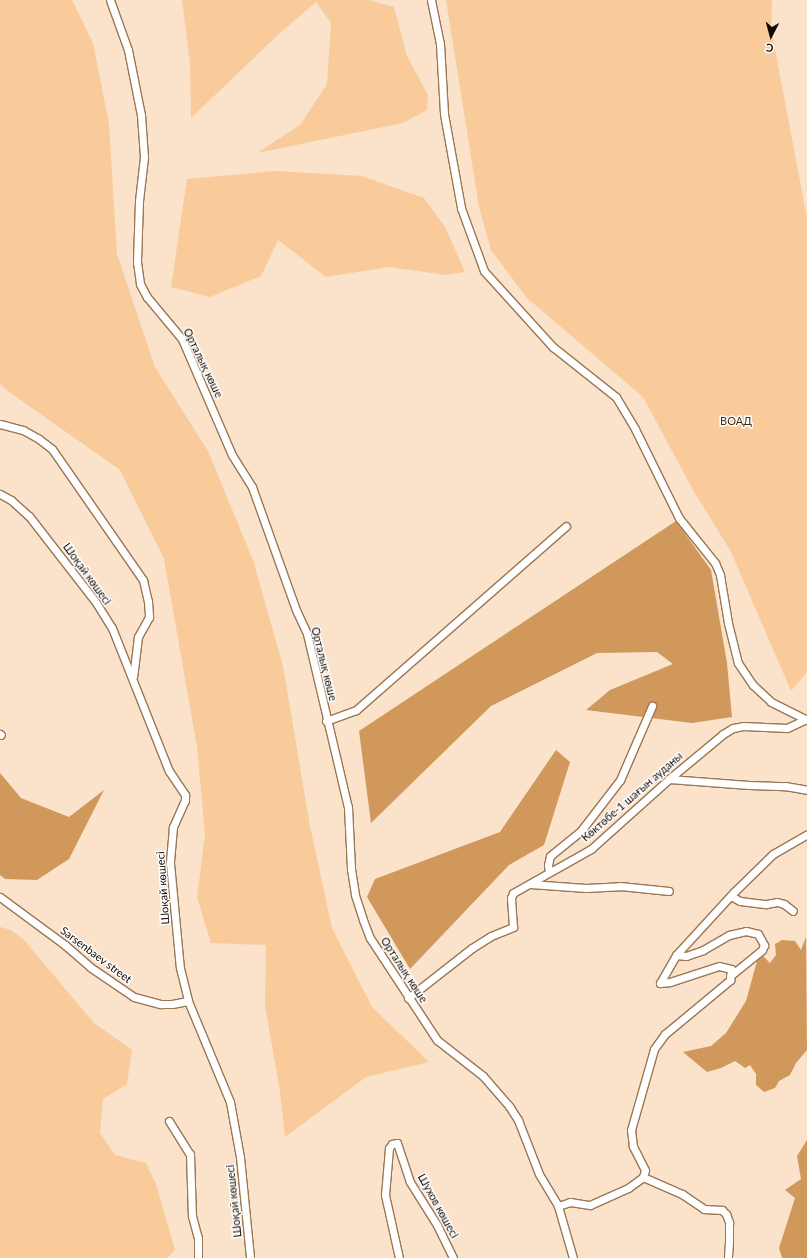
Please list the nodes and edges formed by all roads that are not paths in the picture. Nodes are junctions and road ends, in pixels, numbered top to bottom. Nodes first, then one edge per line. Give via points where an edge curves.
1 (110, 0) edge
2 (430, 0) edge
3 (0, 424) edge
4 (0, 494) edge
5 (566, 526) dead end
6 (133, 678) junction
7 (652, 706) dead end
8 (807, 720) edge
9 (326, 721) junction
10 (669, 779) junction
11 (807, 790) edge
12 (807, 834) edge
13 (549, 872) junction
14 (530, 884) junction
15 (669, 891) dead end
16 (731, 896) junction
17 (0, 898) edge
18 (793, 911) dead end
19 (676, 955) junction
20 (730, 976) junction
21 (408, 998) junction
22 (188, 1001) junction
23 (169, 1121) dead end
24 (643, 1177) junction
25 (558, 1206) junction
26 (198, 1258) edge
27 (250, 1258) edge
28 (399, 1258) edge
29 (453, 1258) edge
30 (574, 1258) edge
31 (728, 1258) edge

1 - 9 street, Орталық көше via 128,50 141,115 144,157 137,262 140,284 147,297 182,339 232,455 252,487 306,634
2 - 8 street via 440,44 444,114 461,208 484,272 553,347 616,397 635,429 679,518 714,563 720,575 738,663 752,685 771,702
3 - 6 street via 24,430 52,449 143,580 148,601 148,618 138,637
4 - 6 street, Шоқай көшесі via 29,516 95,601 112,628
5 - 9 street via 356,710
6 - 22 street, Шоқай көшесі via 167,765 185,795 173,827 170,863 180,968
7 - 13 street via 620,780 580,832 550,856
8 - 10 street, Көктөбе-1 шағын ауданы via 787,728 733,728
9 - 21 street, Орталық көше via 348,807 355,895 370,938
10 - 11 street via 749,786 785,786
10 - 13 street, Көктөбе-1 шағын ауданы via 591,848
12 - 16 street via 773,854
13 - 14 street, Көктөбе-1 шағын ауданы
14 - 15 street via 586,888 620,886
14 - 21 street, Көктөбе-1 шағын ауданы via 513,893 511,898 513,927 491,936 472,948
16 - 18 street via 740,901 766,904 777,902
16 - 19 street
17 - 22 street, Sarsenbaev street via 90,967 134,997 161,1004
19 - 20 street via 660,983 719,966 731,969
19 - 20 street via 686,956 703,950 729,935 746,931 758,934 764,945 762,950
20 - 24 street via 730,980 665,1034 654,1049 631,1130 632,1146 645,1170
21 - 25 street, Орталық көше via 437,1040 483,1076 509,1106 518,1120 540,1174
22 - 27 street, Шоқай көшесі via 230,1102 240,1157
23 - 26 street via 190,1154 192,1216 198,1238
24 - 25 street via 628,1188 590,1205 570,1202
24 - 31 street via 682,1194 704,1209 722,1210 729,1222
25 - 30 street, Орталық көше
28 - 29 street, Шухов көшесі via 385,1195 389,1148 397,1143 410,1182

